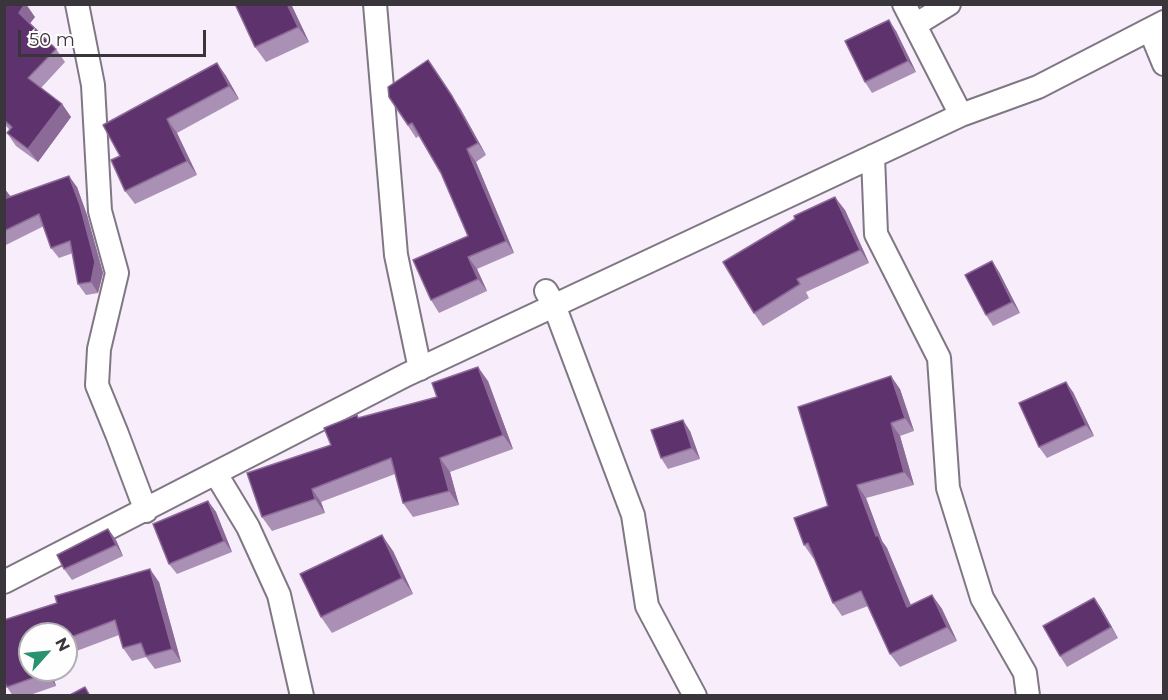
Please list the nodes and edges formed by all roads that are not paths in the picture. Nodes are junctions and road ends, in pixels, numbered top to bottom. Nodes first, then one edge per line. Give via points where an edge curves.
1 (77, 4) edge
2 (375, 4) edge
3 (904, 4) edge
4 (949, 4) edge
5 (915, 25) junction
6 (1157, 26) edge
7 (1164, 64) edge
8 (961, 115) junction
9 (873, 156) junction
10 (550, 298) junction
11 (420, 369) junction
12 (216, 474) junction
13 (146, 511) junction
14 (4, 582) edge
15 (302, 696) edge
16 (695, 696) edge
17 (1028, 696) edge

1 - 13 street via 93,86 100,211 117,273 99,349 97,385
2 - 11 street via 396,255
3 - 5 street
4 - 5 street
5 - 8 street
6 - 7 street
6 - 8 street via 1038,87
8 - 9 street
9 - 10 street
9 - 17 street via 876,234 939,358 948,488 982,598 1025,673
10 - 11 street
10 - 16 street via 633,515 647,606
11 - 12 street
12 - 13 street
12 - 15 street via 248,527 279,595
13 - 14 street

